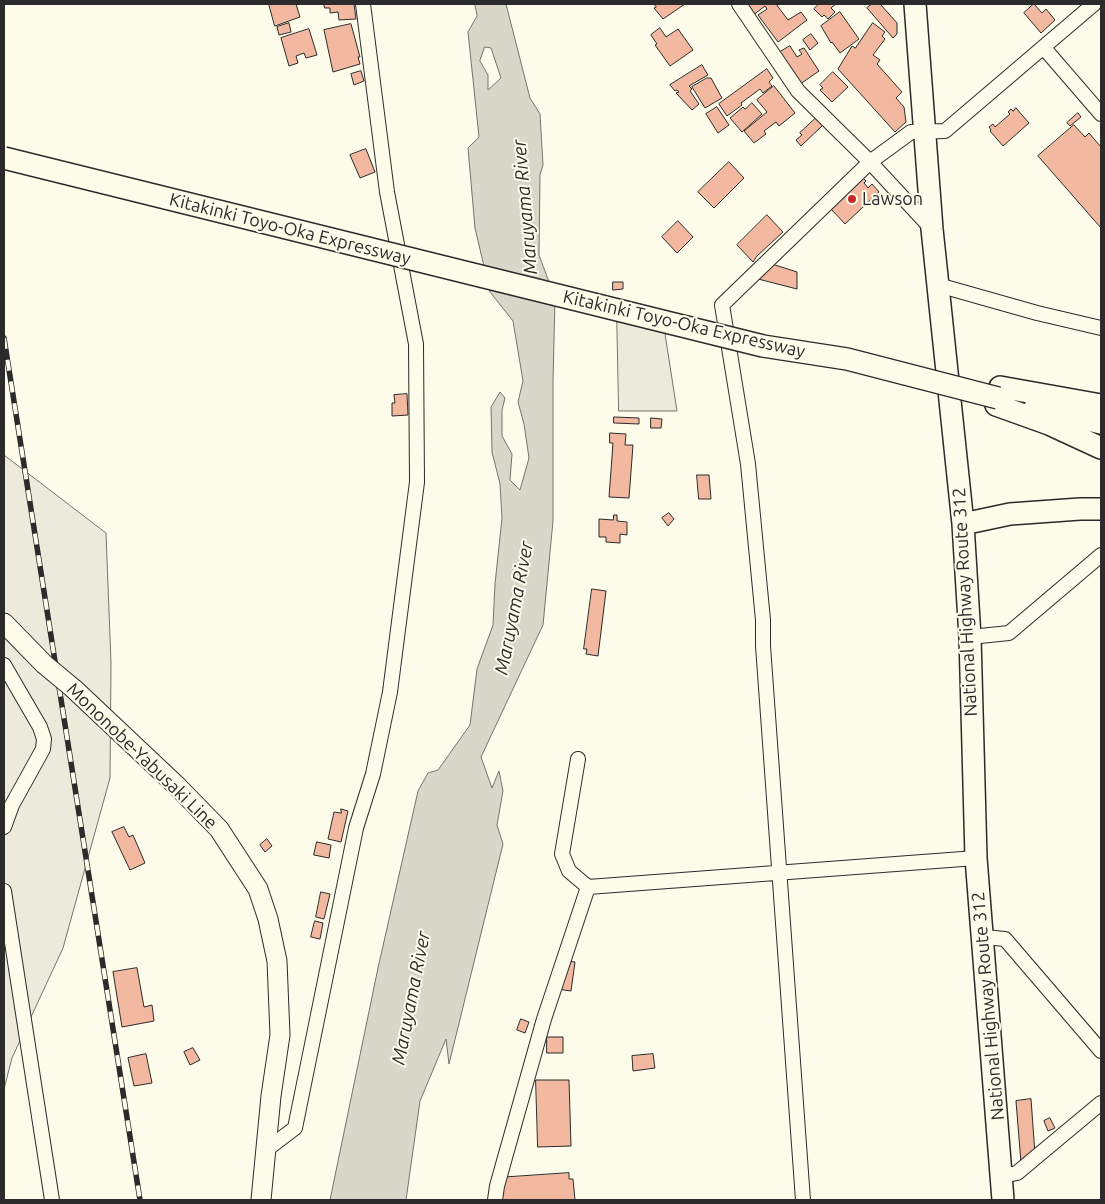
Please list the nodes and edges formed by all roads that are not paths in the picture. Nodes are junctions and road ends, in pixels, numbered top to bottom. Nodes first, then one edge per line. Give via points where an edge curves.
1 (363, 4) edge
2 (739, 4) edge
3 (915, 4) edge
4 (1094, 4) edge
5 (1044, 48) junction
6 (1101, 114) edge
7 (924, 131) junction
8 (4, 158) edge
9 (870, 162) junction
10 (932, 229) junction
11 (938, 285) junction
12 (1101, 328) edge
13 (763, 346) junction
14 (998, 397) junction
15 (1101, 405) edge
16 (1101, 423) edge
17 (1101, 448) edge
18 (1101, 509) edge
19 (1101, 522) edge
20 (963, 524) junction
21 (1101, 555) edge
22 (4, 623) edge
23 (970, 637) junction
24 (4, 665) edge
25 (578, 759) dead end
26 (4, 826) edge
27 (976, 858) junction
28 (780, 872) junction
29 (588, 887) junction
30 (4, 891) edge
31 (984, 937) junction
32 (1101, 1051) edge
33 (1101, 1103) edge
34 (266, 1150) junction
35 (1002, 1176) junction
36 (52, 1200) edge
37 (261, 1200) edge
38 (495, 1200) edge
39 (803, 1200) edge
40 (1003, 1200) edge

1 - 34 street via 386,192 416,344 417,482 390,692 373,774 356,828 295,1128
2 - 9 street via 798,91
3 - 7 highway, National Highway Route 312
4 - 5 street
5 - 6 street
5 - 7 street via 945,131
7 - 9 street via 911,132
7 - 10 highway, National Highway Route 312
8 - 13 highway, Kitakinki Toyo-Oka Expressway, bridge
9 - 10 street
9 - 28 street via 722,304 750,483
10 - 11 highway, National Highway Route 312
11 - 12 street
11 - 20 highway, National Highway Route 312
13 - 14 highway, Kitakinki Toyo-Oka Expressway, bridge via 847,358
13 - 14 highway, bridge via 804,362
14 - 15 highway
14 - 16 highway
14 - 17 highway
18 - 20 highway via 1010,514
19 - 20 highway via 1010,527
20 - 23 highway, National Highway Route 312
21 - 23 street via 1009,633
22 - 34 main road, Mononobe-Yabusaki Line, bridge via 219,829 258,889 277,961 280,1035
23 - 27 highway, National Highway Route 312
24 - 26 street via 44,739 43,749 12,804
25 - 29 street via 562,854 569,871
27 - 28 street
27 - 31 highway, National Highway Route 312
28 - 29 street
28 - 39 street
29 - 38 street via 544,1020
30 - 36 street
31 - 32 street via 1004,940
31 - 35 highway, National Highway Route 312
33 - 35 street via 1017,1173
34 - 37 main road, Mononobe-Yabusaki Line
35 - 40 highway, National Highway Route 312

